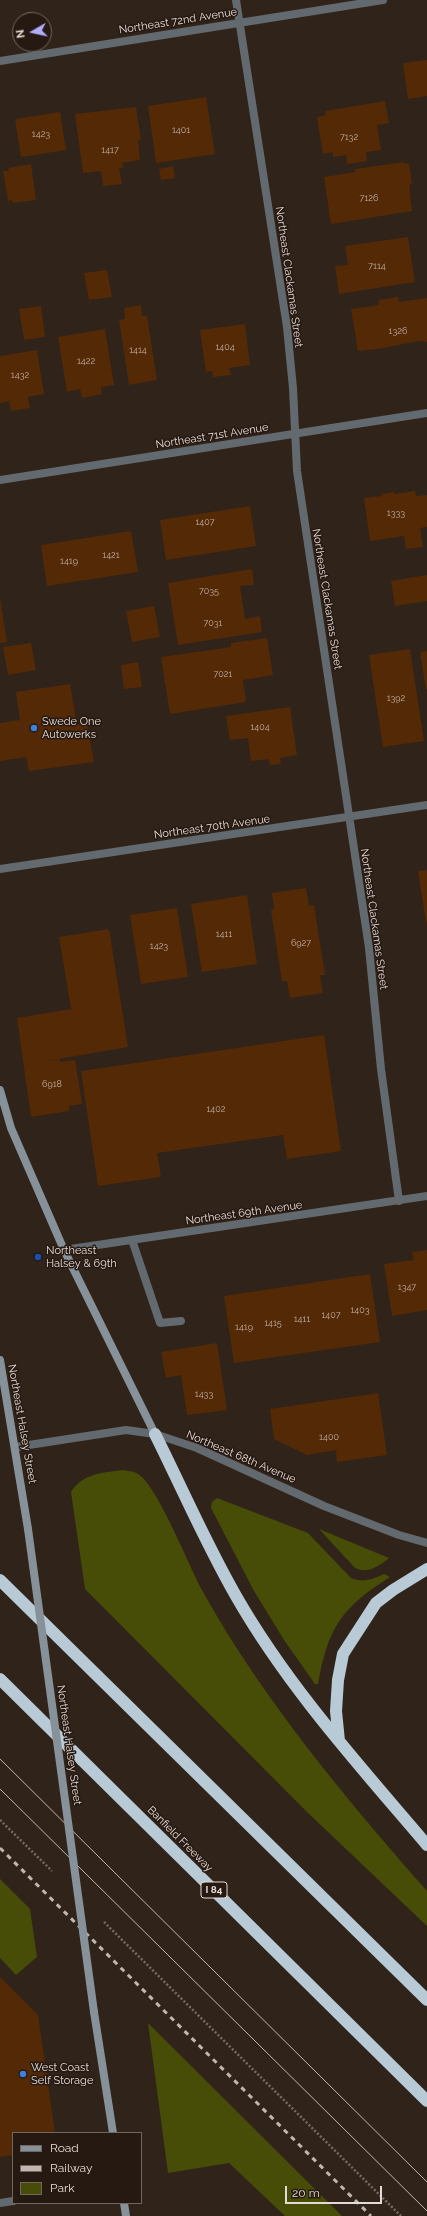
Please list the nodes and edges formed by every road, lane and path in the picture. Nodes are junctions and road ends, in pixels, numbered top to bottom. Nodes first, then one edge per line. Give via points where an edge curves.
1 (236, 0) edge
2 (383, 0) edge
3 (240, 22) junction
4 (0, 61) edge
5 (427, 413) edge
6 (295, 434) junction
7 (0, 480) edge
8 (427, 806) edge
9 (349, 818) junction
10 (0, 869) edge
11 (0, 1090) edge
12 (427, 1196) edge
13 (400, 1201) junction
14 (132, 1240) junction
15 (64, 1250) junction
16 (180, 1321) dead end
17 (0, 1360) edge
18 (155, 1434) junction
19 (16, 1447) junction
20 (427, 1544) edge
21 (427, 1569) edge
22 (0, 1580) edge
23 (0, 1679) edge
24 (338, 1741) junction
25 (0, 1820) edge
26 (427, 1846) edge
27 (56, 1875) dead end
28 (101, 1919) dead end
29 (427, 2000) edge
30 (427, 2102) edge
31 (113, 2132) edge
32 (12, 2201) edge
33 (0, 2203) edge
34 (124, 2204) edge
35 (126, 2216) edge
36 (401, 2216) edge

1 - 3 street, Northeast Clackamas Street
2 - 3 street, Northeast 72nd Avenue
3 - 4 street, Northeast 72nd Avenue
3 - 6 street, Northeast Clackamas Street via 287,327
5 - 6 street, Northeast 71st Avenue
6 - 7 street, Northeast 71st Avenue
6 - 9 street, Northeast Clackamas Street via 296,472
8 - 9 street, Northeast 70th Avenue
9 - 10 street, Northeast 70th Avenue
9 - 13 street, Northeast Clackamas Street via 369,948 381,1069
11 - 15 main road via 11,1128
12 - 13 street, Northeast 69th Avenue
13 - 14 street, Northeast 69th Avenue
14 - 15 street, Northeast 69th Avenue
14 - 16 street via 160,1323
15 - 18 main road
17 - 19 main road, Northeast Halsey Street
18 - 19 street, Northeast 68th Avenue via 126,1430
18 - 20 street, Northeast 68th Avenue via 197,1448 324,1506
18 - 24 highway via 236,1597 285,1672
19 - 31 main road, Northeast Halsey Street, bridge
21 - 24 highway via 376,1603 343,1654 336,1711
22 - 29 highway
23 - 30 highway, Banfield Freeway / I 84
24 - 26 highway
25 - 27 path
28 - 36 path
32 - 33 street
34 - 35 main road

